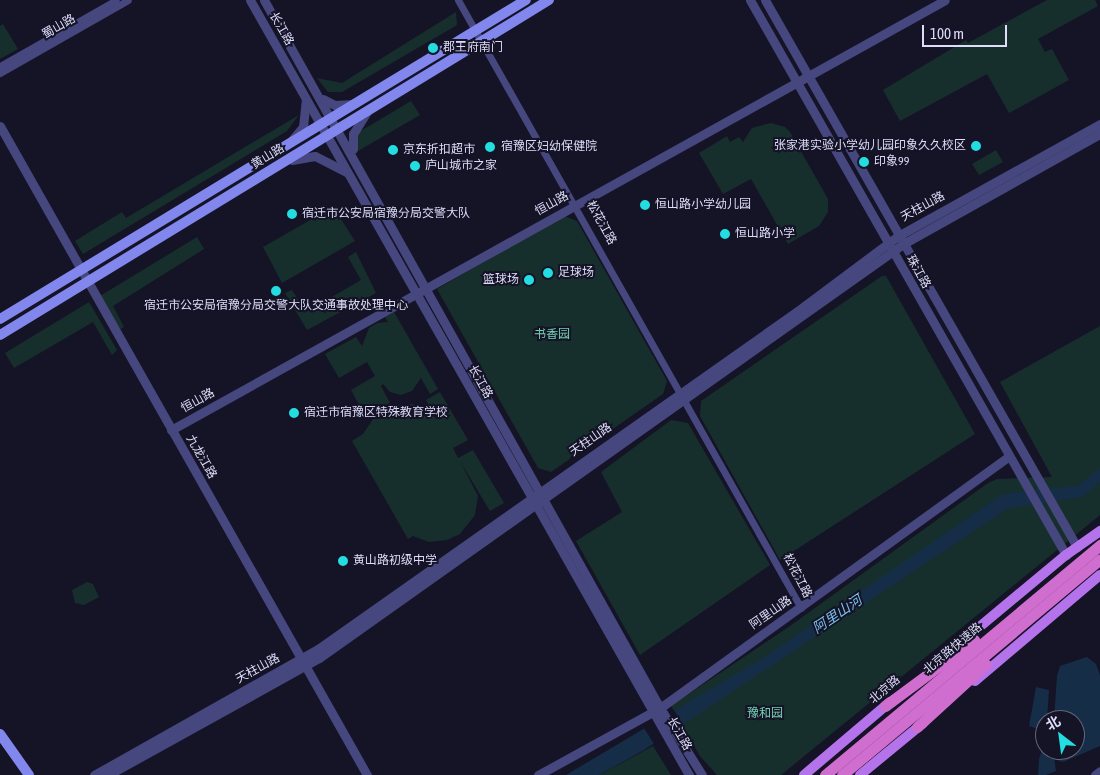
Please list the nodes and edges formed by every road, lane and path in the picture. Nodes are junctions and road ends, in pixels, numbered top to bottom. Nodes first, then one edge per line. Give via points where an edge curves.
1 (116, 0) edge
2 (128, 0) edge
3 (250, 0) edge
4 (264, 0) edge
5 (458, 0) edge
6 (462, 0) edge
7 (526, 0) edge
8 (549, 0) edge
9 (750, 0) edge
10 (765, 0) edge
11 (937, 0) edge
12 (945, 0) edge
13 (477, 30) junction
14 (483, 40) junction
15 (0, 66) edge
16 (0, 73) edge
17 (807, 75) junction
18 (796, 81) junction
19 (319, 94) junction
20 (306, 97) junction
21 (360, 101) junction
22 (370, 110) junction
23 (332, 118) junction
24 (1100, 124) edge
25 (321, 125) junction
26 (0, 126) edge
27 (338, 129) junction
28 (1100, 134) edge
29 (327, 136) junction
30 (0, 137) edge
31 (842, 137) junction
32 (830, 143) junction
33 (287, 145) junction
34 (357, 162) junction
35 (282, 163) junction
36 (348, 172) junction
37 (575, 204) junction
38 (900, 240) junction
39 (887, 243) junction
40 (892, 252) junction
41 (79, 271) junction
42 (85, 282) junction
43 (426, 286) junction
44 (416, 292) junction
45 (0, 319) edge
46 (0, 335) edge
47 (683, 396) junction
48 (170, 429) junction
49 (1009, 456) junction
50 (540, 491) junction
51 (544, 499) junction
52 (533, 501) junction
53 (1100, 531) edge
54 (1100, 544) edge
55 (1077, 547) junction
56 (1066, 554) junction
57 (1099, 560) edge
58 (1100, 575) edge
59 (801, 608) junction
60 (302, 663) junction
61 (942, 683) junction
62 (886, 706) junction
63 (656, 710) junction
64 (662, 720) junction
65 (917, 727) junction
66 (0, 734) edge
67 (0, 745) edge
68 (1100, 771) edge
69 (21, 775) edge
70 (29, 775) edge
71 (94, 775) edge
72 (108, 775) edge
73 (360, 775) edge
74 (367, 775) edge
75 (538, 775) edge
76 (689, 775) edge
77 (702, 775) edge
78 (804, 775) edge
79 (825, 775) edge
80 (842, 775) edge
81 (860, 775) edge
82 (1095, 775) edge

1 - 15 street, 蜀山路
2 - 16 street, 蜀山路
3 - 20 street, 长江路
4 - 19 street, 长江路
5 - 13 street, 松花江路
6 - 13 street, 松花江路
7 - 13 main road, 黄山路
8 - 14 main road, 黄山路
9 - 18 street, 珠江路
10 - 17 street, 珠江路
11 - 17 street, 恒山路
12 - 17 street, 恒山路
13 - 14 street, 松花江路
13 - 21 main road, 黄山路
14 - 22 main road, 黄山路
14 - 37 street, 松花江路
17 - 18 street, 恒山路
17 - 31 street, 珠江路
18 - 32 street, 珠江路
18 - 37 street, 恒山路
19 - 21 street via 334,105
19 - 23 street, 长江路
20 - 25 street, 长江路
20 - 33 street via 303,127
21 - 23 main road, 黄山路
22 - 27 main road, 黄山路
22 - 34 street via 352,138
23 - 25 main road, 黄山路
23 - 27 street, 长江路
24 - 38 street, 天柱山路
25 - 29 street, 长江路
25 - 33 main road, 黄山路
26 - 41 street, 九龙江路
27 - 29 main road, 黄山路
27 - 34 street, 长江路
28 - 38 street, 天柱山路
29 - 35 main road, 黄山路
29 - 36 street, 长江路
30 - 41 street, 九龙江路
31 - 32 street
31 - 38 street, 珠江路
32 - 39 street, 珠江路
33 - 41 main road, 黄山路
34 - 43 street, 长江路
35 - 36 street via 315,156
35 - 42 main road, 黄山路
36 - 44 street, 长江路
37 - 43 street, 恒山路
37 - 47 street, 松花江路
38 - 39 street, 天柱山路
38 - 40 street, 天柱山路
38 - 55 street, 珠江路
39 - 40 street, 珠江路
39 - 47 street, 天柱山路
40 - 47 street, 天柱山路
40 - 49 street, 珠江路
41 - 42 street, 九龙江路
41 - 45 main road, 黄山路
42 - 46 main road, 黄山路
42 - 48 street, 九龙江路
42 - 60 street, 九龙江路
43 - 44 street, 恒山路
43 - 50 street, 长江路
44 - 48 street, 恒山路
44 - 52 street, 长江路
47 - 50 street, 天柱山路
47 - 51 street, 天柱山路
47 - 59 street, 松花江路
48 - 60 street, 九龙江路
49 - 56 street, 珠江路
49 - 59 street, 阿里山路
50 - 51 street, 长江路
50 - 52 street, 天柱山路
51 - 52 street, 天柱山路
51 - 63 street, 长江路
52 - 60 street, 天柱山路
52 - 63 street, 长江路
53 - 55 main road, 北京路
54 - 61 highway, 北京路快速路
54 - 62 highway via 1068,563 985,632
55 - 56 main road, 北京路
56 - 62 main road, 北京路
57 - 61 highway, 北京路快速路
57 - 65 highway
58 - 65 main road
59 - 63 street, 阿里山路
60 - 71 street, 天柱山路
60 - 72 street, 天柱山路
60 - 73 street, 九龙江路
60 - 74 street, 九龙江路
61 - 79 highway, 北京路快速路
61 - 80 highway, 北京路快速路
62 - 78 main road, 北京路
63 - 64 street, 长江路
63 - 75 street, 阿里山路
64 - 76 street, 长江路 via 666,737
64 - 77 street, 长江路 via 674,731
65 - 81 main road
66 - 70 main road
67 - 69 main road
68 - 82 street

